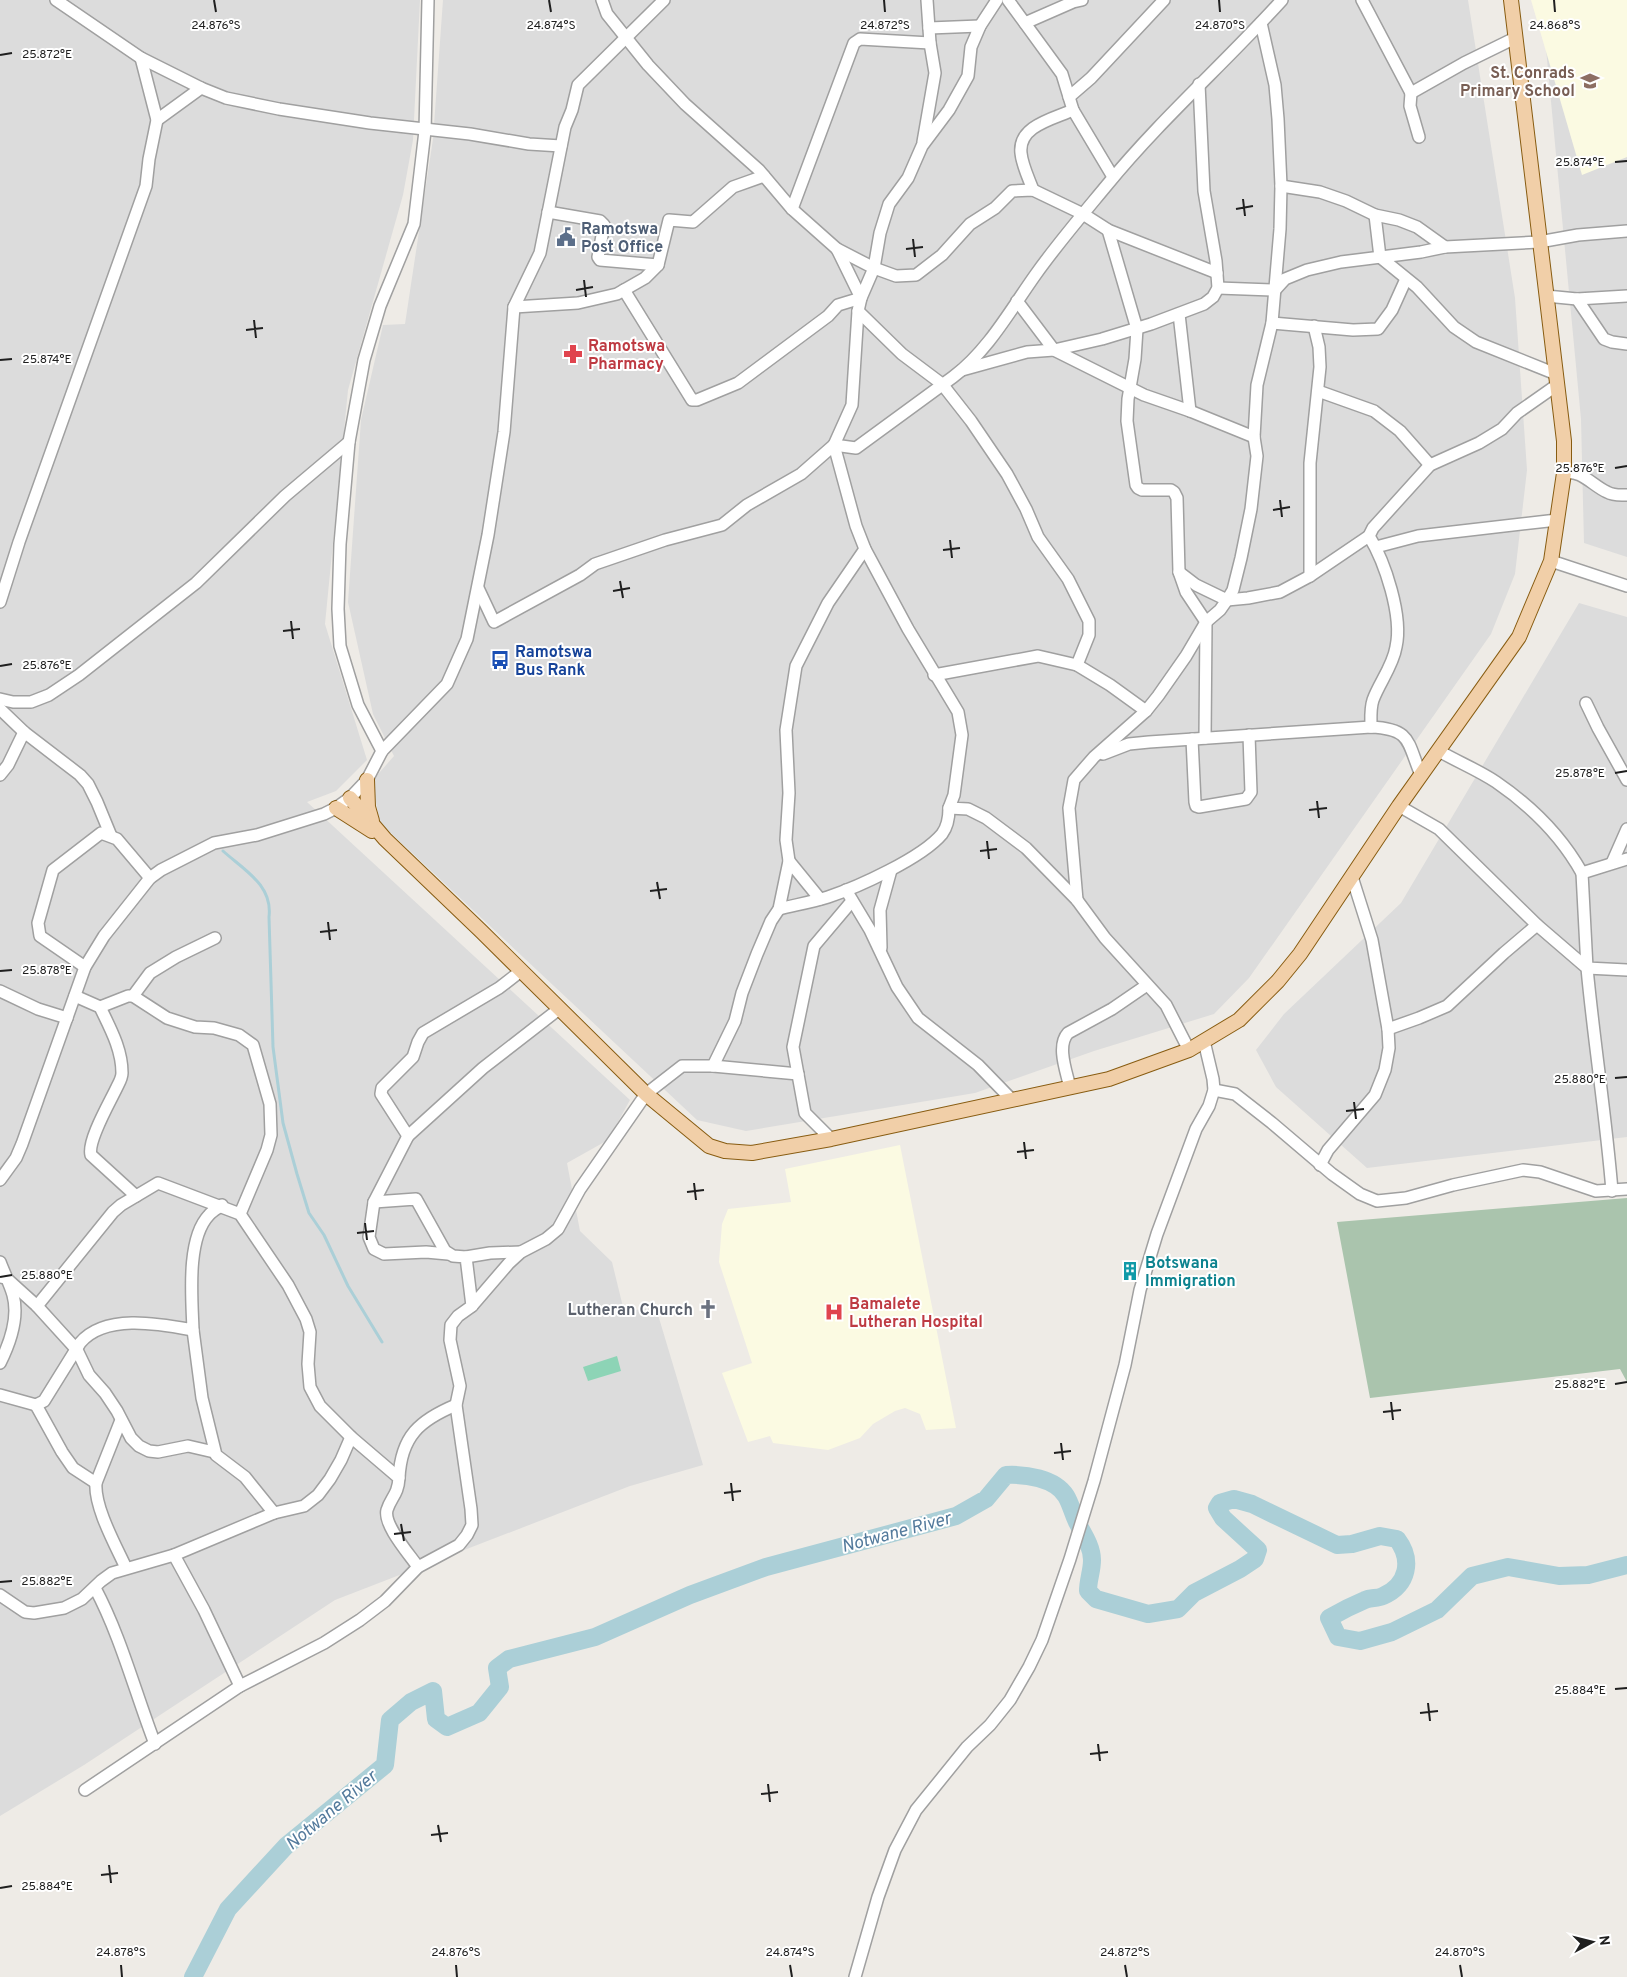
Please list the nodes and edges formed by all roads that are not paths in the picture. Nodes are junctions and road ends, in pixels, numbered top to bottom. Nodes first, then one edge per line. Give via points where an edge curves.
1 (56, 0) edge
2 (428, 0) edge
3 (602, 0) edge
4 (664, 0) edge
5 (927, 0) edge
6 (997, 0) edge
7 (1008, 0) edge
8 (1082, 0) edge
9 (1164, 0) edge
10 (1282, 0) edge
11 (1362, 0) edge
12 (1511, 0) edge
13 (1261, 23) junction
14 (1025, 24) junction
15 (980, 26) junction
16 (929, 28) junction
17 (625, 37) junction
18 (1515, 38) junction
19 (930, 44) junction
20 (141, 58) junction
21 (1199, 84) junction
22 (201, 88) junction
23 (1411, 94) junction
24 (1069, 97) junction
25 (1073, 110) junction
26 (157, 120) junction
27 (425, 131) junction
28 (1419, 137) dead end
29 (561, 146) junction
30 (922, 146) junction
31 (764, 176) junction
32 (1113, 177) junction
33 (1281, 186) junction
34 (1033, 190) junction
35 (792, 209) junction
36 (548, 212) junction
37 (1083, 214) junction
38 (1375, 215) junction
39 (1108, 230) junction
40 (1627, 231) edge
41 (1539, 242) junction
42 (1445, 246) junction
43 (837, 248) junction
44 (1380, 257) junction
45 (658, 266) junction
46 (874, 268) junction
47 (1216, 273) junction
48 (1406, 279) junction
49 (1218, 288) junction
50 (624, 290) junction
51 (1276, 290) junction
52 (1546, 296) junction
53 (1627, 296) edge
54 (862, 298) junction
55 (1577, 300) junction
56 (1017, 301) junction
57 (514, 307) junction
58 (858, 311) junction
59 (1179, 314) junction
60 (1272, 323) junction
61 (1314, 326) junction
62 (1137, 329) junction
63 (1627, 344) edge
64 (1054, 350) junction
65 (962, 370) junction
66 (1556, 379) junction
67 (942, 384) junction
68 (1130, 389) junction
69 (1318, 391) junction
70 (1190, 411) junction
71 (1254, 437) junction
72 (349, 442) junction
73 (834, 445) junction
74 (1430, 465) junction
75 (1564, 473) junction
76 (1627, 495) edge
77 (1557, 520) junction
78 (1369, 536) junction
79 (1376, 547) junction
80 (865, 549) junction
81 (1551, 561) junction
82 (1179, 572) junction
83 (1310, 576) junction
84 (1627, 586) edge
85 (478, 588) junction
86 (1227, 600) junction
87 (0, 602) edge
88 (1206, 622) junction
89 (1077, 665) junction
90 (934, 675) junction
91 (0, 699) edge
92 (1586, 703) dead end
93 (0, 709) edge
94 (1146, 711) junction
95 (1371, 727) junction
96 (24, 732) junction
97 (1249, 736) junction
98 (1205, 738) junction
99 (1192, 740) junction
100 (382, 751) junction
101 (1439, 752) junction
102 (1094, 758) junction
103 (0, 775) edge
104 (1421, 775) junction
105 (366, 780) junction
106 (1627, 780) edge
107 (350, 798) junction
108 (1399, 806) junction
109 (336, 808) junction
110 (949, 808) junction
111 (1627, 829) edge
112 (381, 834) junction
113 (111, 836) junction
114 (1627, 858) edge
115 (789, 861) junction
116 (1612, 863) junction
117 (891, 870) junction
118 (1582, 873) junction
119 (1352, 877) junction
120 (150, 878) junction
121 (849, 895) junction
122 (820, 899) junction
123 (1077, 900) junction
124 (778, 909) junction
125 (1537, 925) junction
126 (215, 938) dead end
127 (881, 953) junction
128 (85, 967) junction
129 (1587, 968) junction
130 (1627, 970) edge
131 (521, 971) junction
132 (1147, 985) junction
133 (0, 991) edge
134 (75, 996) junction
135 (132, 996) junction
136 (100, 1007) junction
137 (559, 1009) junction
138 (68, 1018) junction
139 (1388, 1028) junction
140 (1204, 1042) junction
141 (1189, 1050) junction
142 (713, 1066) junction
143 (798, 1074) junction
144 (1070, 1088) junction
145 (1214, 1090) junction
146 (646, 1094) junction
147 (1012, 1100) junction
148 (408, 1136) junction
149 (831, 1139) junction
150 (1320, 1165) junction
151 (0, 1180) edge
152 (1627, 1189) edge
153 (1612, 1191) junction
154 (136, 1196) junction
155 (374, 1202) junction
156 (222, 1205) junction
157 (240, 1214) junction
158 (521, 1252) junction
159 (448, 1254) junction
160 (466, 1258) junction
161 (0, 1262) edge
162 (3, 1277) edge
163 (37, 1306) junction
164 (472, 1306) junction
165 (193, 1330) junction
166 (77, 1350) junction
167 (0, 1362) edge
168 (0, 1395) edge
169 (36, 1405) junction
170 (456, 1405) junction
171 (121, 1420) junction
172 (351, 1437) junction
173 (214, 1452) junction
174 (399, 1478) junction
175 (96, 1484) junction
176 (274, 1513) junction
177 (174, 1555) junction
178 (418, 1567) junction
179 (126, 1568) junction
180 (95, 1588) junction
181 (0, 1595) edge
182 (240, 1686) junction
183 (155, 1744) junction
184 (85, 1790) dead end
185 (855, 1977) edge

1 - 20 street
2 - 27 street
3 - 17 street via 607,14
4 - 17 street
5 - 16 street
6 - 15 street
7 - 14 street
8 - 14 street
9 - 24 street
10 - 13 street
11 - 23 street
12 - 18 main road
13 - 21 street
13 - 33 street via 1275,85
14 - 24 street via 1062,74
15 - 16 street
15 - 30 street via 971,47 968,76
16 - 19 street
17 - 29 street via 578,84
17 - 31 street via 685,104
18 - 23 street
18 - 41 main road
19 - 30 street via 935,73
19 - 35 street via 860,39 854,43
20 - 22 street
20 - 26 street
21 - 32 street
21 - 47 street via 1204,191 1214,242
22 - 26 street
22 - 27 street via 226,98 279,109
23 - 28 street via 1410,106
24 - 25 street
25 - 32 street
25 - 34 street via 1034,127 1023,137 1021,153
26 - 87 street via 146,186
27 - 29 street
27 - 72 street via 414,224 374,324
29 - 36 street
30 - 46 street via 908,178 889,204
31 - 35 street
31 - 45 street via 733,187 693,222 669,220
32 - 37 street
33 - 38 street via 1320,192
33 - 51 street
34 - 37 street
34 - 46 street via 1012,191 995,208 970,224 942,255 916,275 896,276
35 - 43 street
36 - 45 street via 600,221 604,225 600,260
36 - 57 street via 540,252
37 - 39 street
37 - 56 street
38 - 42 street via 1417,227
38 - 44 street
39 - 47 street
39 - 62 street
40 - 41 street
41 - 42 street
41 - 52 main road
42 - 44 street
43 - 46 street
43 - 54 street
44 - 48 street
44 - 51 street via 1307,270 1285,279
45 - 50 street
46 - 54 street
47 - 49 street
48 - 61 street via 1392,310 1378,328 1353,330
48 - 66 street via 1454,327 1476,342
49 - 51 street
49 - 59 street via 1204,304
50 - 54 street via 692,400 738,383 828,316 838,305
50 - 57 street via 578,302
51 - 60 street
52 - 55 street
52 - 66 main road
53 - 55 street
54 - 58 street
55 - 63 street via 1604,339
56 - 64 street
56 - 65 street
57 - 85 street via 504,432
58 - 67 street via 902,354
58 - 73 street via 852,405
59 - 62 street
59 - 70 street
60 - 61 street
60 - 71 street via 1257,385
61 - 69 street via 1320,367
62 - 64 street
62 - 68 street
64 - 65 street via 1028,352
64 - 68 street
65 - 67 street
66 - 74 street via 1502,429
66 - 75 main road via 1564,441
67 - 73 street via 856,448
67 - 89 street via 1007,474 1038,538 1068,579 1090,621 1089,636
68 - 70 street
68 - 82 street via 1127,421 1136,485 1142,490 1174,492
69 - 74 street via 1374,411 1400,431
69 - 83 street via 1310,464
70 - 71 street
71 - 86 street via 1257,456 1251,509 1233,590
72 - 91 street via 285,496 196,584 79,675 31,702
72 - 100 street via 340,544 340,646 358,705
73 - 80 street
73 - 85 street via 801,474 747,505 722,525 595,564 580,576 494,622
74 - 78 street
75 - 76 street via 1570,471 1586,478 1616,496
75 - 77 main road
77 - 79 street via 1418,536
77 - 81 main road
78 - 79 street
78 - 83 street
79 - 95 street via 1397,620 1396,647 1372,702
80 - 90 street
80 - 115 street via 828,603 796,666 786,730 789,793 786,840
81 - 84 street
81 - 101 main road via 1519,637
82 - 86 street via 1196,586
82 - 88 street via 1186,592
83 - 86 street via 1280,592
85 - 100 street via 466,639 447,684
86 - 88 street
88 - 94 street
88 - 98 street
89 - 90 street via 1038,656
89 - 94 street
90 - 110 street via 958,712 961,723 958,771
92 - 106 street
93 - 96 street
94 - 102 street
95 - 97 street
95 - 104 street via 1389,728 1402,734
96 - 103 street
96 - 113 street via 88,784
97 - 98 street
97 - 99 street via 1250,797 1199,807 1195,802
98 - 99 street
99 - 102 street via 1129,744
100 - 105 street
101 - 104 main road
101 - 118 street via 1496,782 1530,808 1557,836
102 - 123 street via 1074,780 1069,808
104 - 108 main road
105 - 107 street
105 - 112 main road via 370,813
107 - 109 street
107 - 112 main road
108 - 119 main road
108 - 125 street via 1439,829
109 - 112 main road
109 - 120 street via 257,836 214,843
110 - 117 street via 949,821 942,834
110 - 123 street via 968,810 997,825 1026,848
111 - 116 street
112 - 131 main road
113 - 120 street
113 - 128 street via 101,834 53,870 38,923 40,936
114 - 116 street
115 - 122 street
115 - 124 street
116 - 118 street
117 - 121 street
117 - 127 street via 880,910
118 - 129 street
119 - 139 street via 1372,940
119 - 140 main road via 1278,981 1239,1020
120 - 128 street via 104,936
121 - 122 street
121 - 127 street
121 - 143 street via 814,946 793,1048
122 - 124 street
123 - 132 street via 1105,938
124 - 142 street via 756,954 735,1021
125 - 129 street
125 - 139 street via 1447,1006
126 - 135 street via 150,973
127 - 147 street via 897,987 918,1018 978,1065
128 - 134 street
129 - 130 street
129 - 153 street
131 - 137 main road
131 - 148 street via 499,988 422,1033 414,1057 382,1088 381,1094
132 - 141 street via 1166,1005
132 - 144 street via 1063,1038
133 - 138 street via 38,1009
134 - 136 street
134 - 138 street
135 - 136 street
135 - 157 street via 167,1018 240,1035 253,1045 270,1104 270,1135 267,1150
136 - 154 street via 119,1048 122,1075 89,1150
137 - 146 main road
137 - 148 street via 483,1068
138 - 151 street via 22,1144
139 - 150 street via 1385,1070 1375,1095 1328,1150
140 - 141 main road
140 - 145 street
141 - 144 main road via 1108,1079
142 - 143 street
142 - 146 street via 682,1066
143 - 149 street via 805,1114
144 - 147 main road
145 - 150 street via 1235,1094
145 - 185 street via 1196,1129 1154,1244 1094,1481 1042,1640 1010,1700 956,1759 916,1810 878,1897
146 - 149 main road via 708,1146 724,1152 752,1153
146 - 158 street via 580,1189 558,1229
147 - 149 main road
148 - 155 street
150 - 153 street via 1360,1194 1377,1201 1406,1198 1523,1170 1540,1172 1596,1191
152 - 153 street
154 - 156 street via 162,1183
154 - 163 street via 104,1222
155 - 159 street via 416,1199
155 - 159 street via 369,1237 374,1249 384,1254
156 - 157 street
156 - 165 street via 209,1215 196,1241 191,1270
157 - 172 street via 288,1285 306,1319 310,1332 310,1387 320,1406
158 - 160 street
158 - 164 street
159 - 160 street
160 - 164 street
161 - 162 street
162 - 163 street
162 - 167 street via 13,1296 14,1317 11,1336
163 - 166 street
164 - 170 street via 451,1325 450,1340 460,1386
165 - 166 street via 153,1323 117,1325 86,1336
165 - 173 street via 202,1398
166 - 169 street via 44,1401
166 - 171 street via 89,1375 105,1393
168 - 169 street
169 - 175 street via 73,1468
170 - 174 street via 429,1417 418,1426 402,1454
170 - 178 street via 472,1525 459,1545
171 - 173 street via 131,1438 149,1451 188,1446
171 - 175 street
172 - 174 street
172 - 176 street via 341,1460 318,1495 304,1506
173 - 176 street via 245,1477
174 - 178 street via 396,1496 386,1515
175 - 179 street via 96,1499
176 - 177 street
177 - 179 street
177 - 182 street
178 - 182 street via 385,1601 360,1620 324,1643
179 - 180 street via 112,1573
180 - 181 street via 64,1608 34,1613 25,1612
180 - 183 street via 106,1608
182 - 183 street
183 - 184 street

